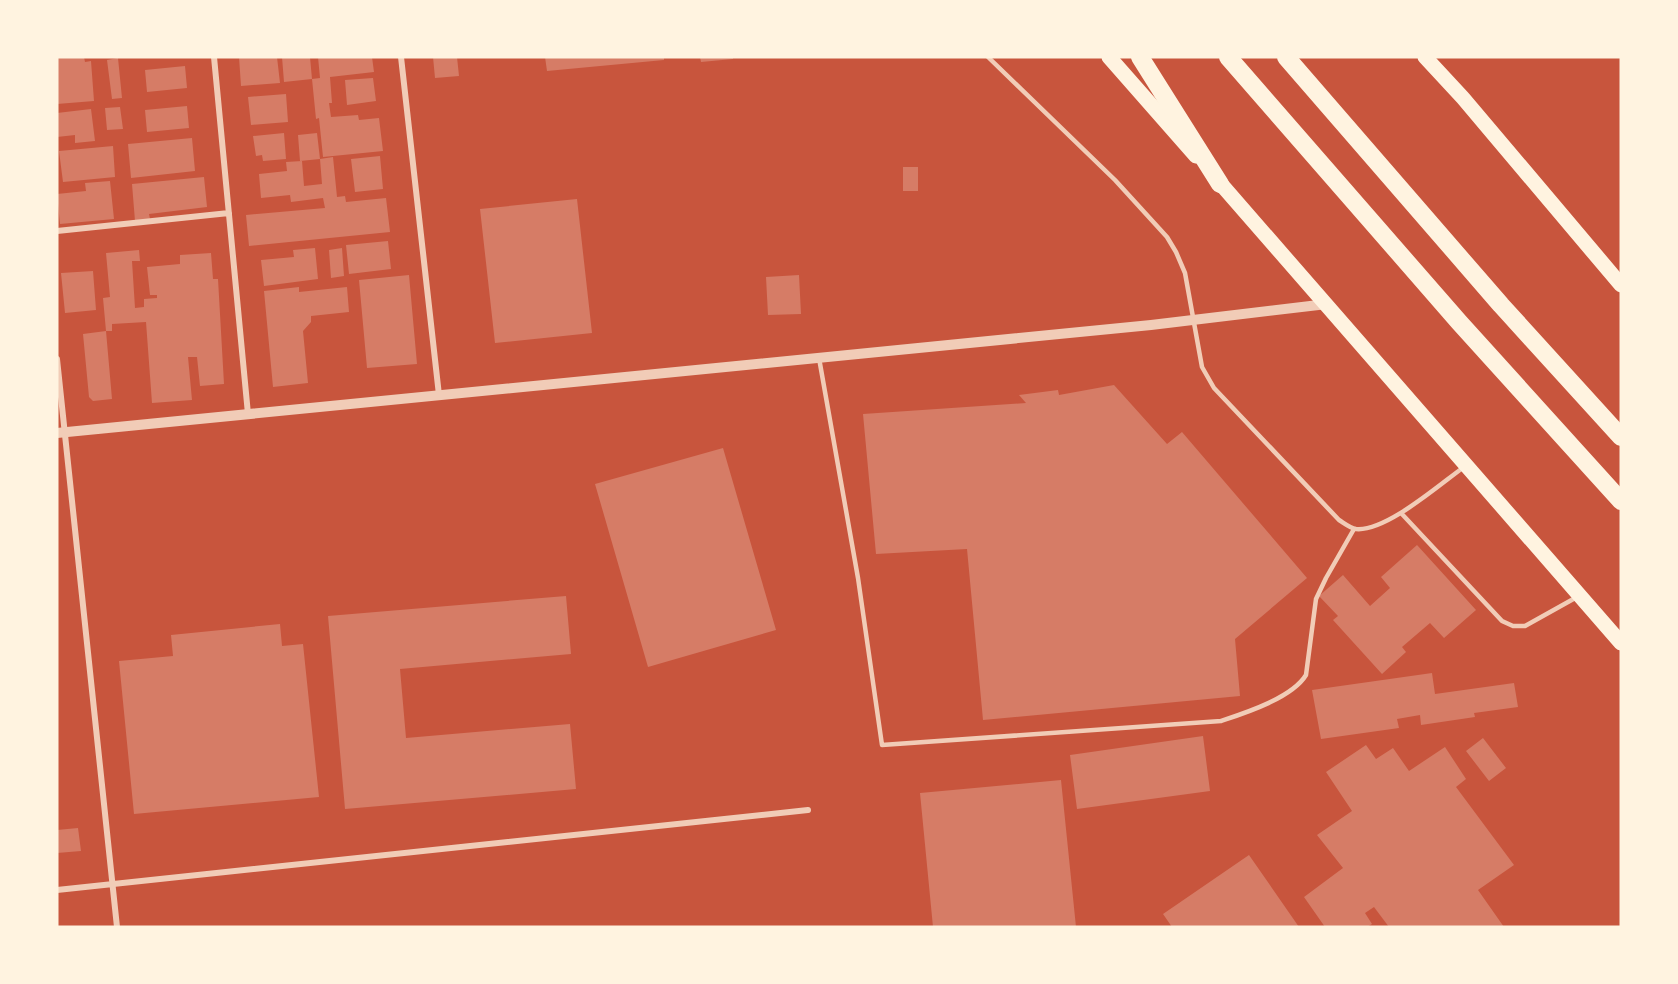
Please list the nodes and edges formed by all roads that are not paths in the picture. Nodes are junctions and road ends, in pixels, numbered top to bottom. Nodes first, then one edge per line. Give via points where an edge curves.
1 (214, 57) edge
2 (401, 57) edge
3 (988, 57) edge
4 (1109, 57) edge
5 (1140, 57) edge
6 (1228, 57) edge
7 (1286, 57) edge
8 (1425, 57) edge
9 (1220, 184) junction
10 (229, 213) junction
11 (57, 231) edge
12 (1621, 285) edge
13 (1327, 304) junction
14 (1193, 321) junction
15 (819, 358) junction
16 (57, 359) edge
17 (439, 395) junction
18 (248, 414) junction
19 (61, 433) edge
20 (1621, 437) edge
21 (1467, 465) junction
22 (1621, 501) edge
23 (1401, 513) junction
24 (1354, 529) junction
25 (1580, 596) junction
26 (1621, 643) edge
27 (808, 810) dead end
28 (113, 884) junction
29 (57, 890) edge
30 (117, 927) edge

1 - 10 street
2 - 17 street
3 - 14 lane via 1115,180 1167,237 1185,273
4 - 9 main road
5 - 9 highway
6 - 22 highway via 1481,348
7 - 20 highway
8 - 12 main road
9 - 13 main road
10 - 11 street
10 - 18 street
13 - 14 street
13 - 21 main road
14 - 15 street
14 - 24 lane via 1202,367 1214,388 1339,520
15 - 17 street
15 - 24 lane via 858,578 882,745 1221,722 1264,706 1302,682 1306,675 1316,599
16 - 19 street
17 - 18 street
18 - 19 street
19 - 28 street
21 - 23 lane
21 - 25 main road
23 - 24 lane via 1373,527
23 - 25 lane via 1502,621 1525,626
25 - 26 main road
27 - 28 street
28 - 29 street
28 - 30 street

